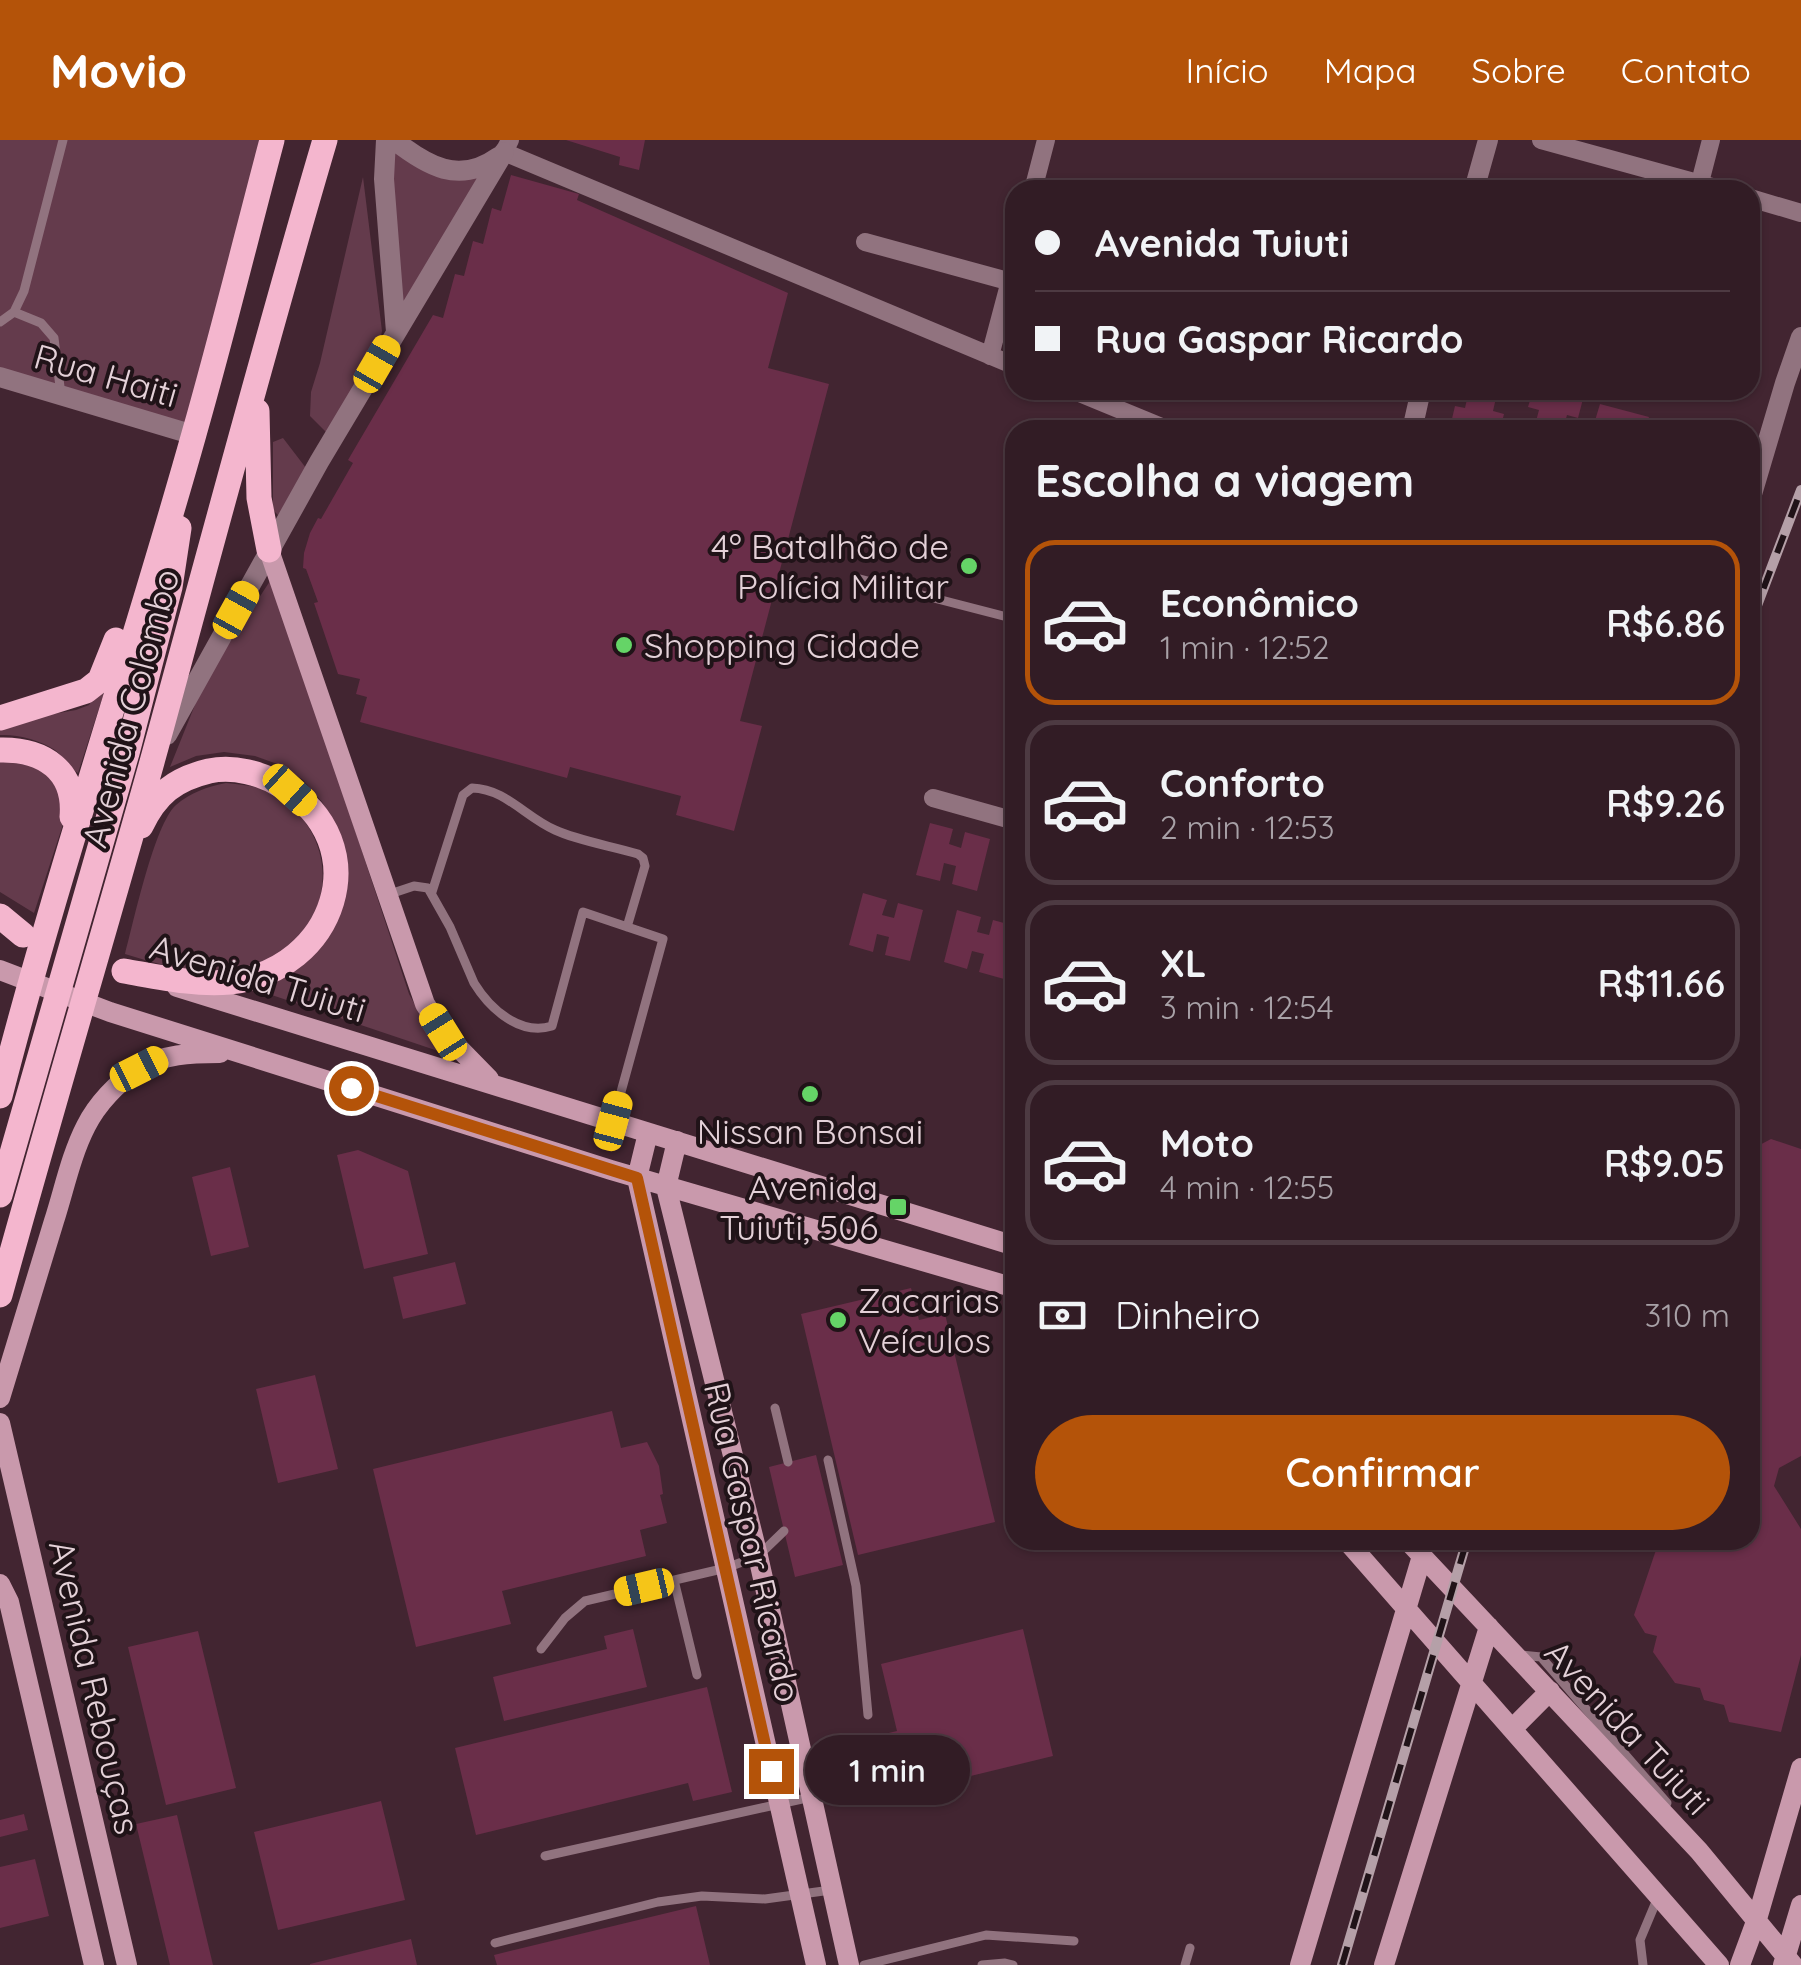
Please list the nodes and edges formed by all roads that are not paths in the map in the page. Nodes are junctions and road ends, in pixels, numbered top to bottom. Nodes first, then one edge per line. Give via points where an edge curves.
1 (63, 140) edge
2 (272, 140) edge
3 (324, 140) edge
4 (386, 140) edge
5 (394, 140) edge
6 (1046, 140) edge
7 (1488, 140) edge
8 (1540, 140) edge
9 (1711, 140) edge
10 (507, 146) edge
11 (1036, 180) edge
12 (1477, 180) edge
13 (1675, 180) edge
14 (1701, 180) edge
15 (1760, 201) edge
16 (1801, 212) edge
17 (865, 242) dead end
18 (1005, 281) edge
19 (1005, 306) edge
20 (14, 312) junction
21 (0, 322) edge
22 (396, 332) junction
23 (1801, 337) edge
24 (990, 356) junction
25 (1005, 362) edge
26 (0, 378) edge
27 (256, 380) junction
28 (61, 396) junction
29 (1096, 400) edge
30 (1146, 420) edge
31 (194, 434) junction
32 (1760, 467) edge
33 (269, 550) junction
34 (860, 579) dead end
35 (1005, 617) edge
36 (0, 718) edge
37 (0, 750) edge
38 (152, 761) junction
39 (932, 798) dead end
40 (1005, 818) edge
41 (68, 850) junction
42 (122, 867) junction
43 (432, 892) junction
44 (387, 895) junction
45 (96, 911) junction
46 (0, 916) edge
47 (627, 927) junction
48 (11, 931) edge
49 (0, 970) edge
50 (124, 971) junction
51 (240, 1052) junction
52 (494, 1084) junction
53 (0, 1096) edge
54 (613, 1121) junction
55 (648, 1133) junction
56 (677, 1141) junction
57 (637, 1178) junction
58 (666, 1187) junction
59 (0, 1195) edge
60 (1005, 1243) edge
61 (680, 1249) junction
62 (654, 1256) junction
63 (1005, 1285) edge
64 (0, 1295) edge
65 (0, 1398) edge
66 (776, 1408) dead end
67 (0, 1423) edge
68 (828, 1460) dead end
69 (788, 1462) dead end
70 (784, 1532) dead end
71 (1355, 1550) edge
72 (1425, 1550) edge
73 (1426, 1550) edge
74 (758, 1556) junction
75 (726, 1568) junction
76 (674, 1580) junction
77 (4, 1593) edge
78 (40, 1594) junction
79 (1413, 1616) junction
80 (1489, 1627) junction
81 (541, 1649) dead end
82 (1516, 1655) junction
83 (697, 1675) dead end
84 (1470, 1682) junction
85 (1550, 1690) junction
86 (868, 1715) dead end
87 (1512, 1729) junction
88 (1801, 1768) edge
89 (811, 1797) junction
90 (779, 1805) junction
91 (1698, 1851) junction
92 (545, 1856) dead end
93 (833, 1889) junction
94 (800, 1895) junction
95 (1658, 1896) junction
96 (1800, 1909) edge
97 (1756, 1919) junction
98 (1074, 1941) dead end
99 (495, 1943) dead end
100 (1190, 1948) dead end
101 (1787, 1962) edge
102 (94, 1965) edge
103 (127, 1965) edge
104 (816, 1965) edge
105 (850, 1965) edge
106 (864, 1965) edge
107 (982, 1965) edge
108 (1013, 1965) edge
109 (1185, 1965) edge
110 (1300, 1965) edge
111 (1384, 1965) edge
112 (1642, 1965) edge
113 (1718, 1965) edge
114 (1740, 1965) edge

1 - 20 lane
2 - 31 main road, Avenida Colombo
3 - 27 main road, Avenida Colombo
4 - 22 street
5 - 10 street via 454,172 486,165
6 - 11 street
7 - 12 street
8 - 13 street
9 - 14 street
10 - 22 street
10 - 24 street
15 - 16 street
17 - 18 street
19 - 24 street
20 - 21 lane
20 - 28 lane via 42,323 54,338
22 - 33 street
23 - 32 street
24 - 25 street
26 - 28 street, Rua Haiti
27 - 33 main road via 259,498
27 - 38 main road, Avenida Colombo
28 - 31 street, Rua Haiti
29 - 30 street
31 - 36 main road via 100,680 86,691
31 - 41 main road, Avenida Colombo
31 - 45 main road, Avenida Colombo via 170,587
33 - 38 street
33 - 44 main road
34 - 35 lane
37 - 41 main road via 44,759 71,787
38 - 42 main road, Avenida Colombo
39 - 40 street
41 - 53 main road, Avenida Colombo
42 - 45 main road, Avenida Colombo
42 - 50 main road via 165,792 188,776 244,771 290,790 313,812 335,858 336,888 311,942 262,975 196,983
43 - 44 lane via 414,886
43 - 47 lane via 480,993 525,1026 552,1026 583,912
43 - 47 lane via 463,795 486,788 554,830 643,858
44 - 52 main road via 425,1004
45 - 59 main road, Avenida Colombo via 48,1022
45 - 64 main road, Avenida Colombo via 74,1030
46 - 48 main road
47 - 54 lane via 663,939
48 - 50 main road, Avenida Tuiuti
49 - 51 main road
50 - 52 main road, Avenida Tuiuti
51 - 57 main road
51 - 65 main road via 158,1059 103,1100 72,1164
52 - 54 main road, Avenida Tuiuti
54 - 55 main road, Avenida Tuiuti
55 - 56 main road, Avenida Tuiuti
55 - 57 main road, Rua Gaspar Ricardo
56 - 58 main road, Rua Gaspar Ricardo
56 - 60 main road, Avenida Tuiuti
57 - 58 main road
57 - 62 main road, Rua Gaspar Ricardo
58 - 61 main road, Rua Gaspar Ricardo
58 - 63 main road
61 - 62 main road
61 - 74 main road, Rua Gaspar Ricardo
62 - 75 main road, Rua Gaspar Ricardo
66 - 69 lane
67 - 78 main road, Avenida Rebouças
68 - 86 lane via 856,1586
70 - 74 lane
71 - 79 main road
72 - 79 main road
73 - 80 main road, Avenida Tuiuti via 1438,1574
74 - 75 lane
74 - 89 main road, Rua Gaspar Ricardo
75 - 76 lane
75 - 90 main road, Rua Gaspar Ricardo
76 - 81 lane via 584,1601
76 - 83 lane
77 - 78 main road
77 - 102 main road, Avenida Rebouças
78 - 103 main road, Avenida Rebouças
79 - 84 main road
79 - 110 main road
80 - 82 main road, Avenida Tuiuti
80 - 84 main road
82 - 85 main road, Avenida Tuiuti
82 - 91 lane via 1542,1657 1684,1822
84 - 87 main road
84 - 111 main road
85 - 87 main road
85 - 91 main road, Avenida Tuiuti
87 - 95 main road
88 - 97 main road
89 - 90 lane
89 - 93 main road, Rua Gaspar Ricardo
90 - 92 lane
90 - 94 main road, Rua Gaspar Ricardo
91 - 97 main road, Avenida Tuiuti
93 - 94 lane
93 - 105 main road, Rua Gaspar Ricardo
94 - 99 lane via 658,1902
94 - 104 main road, Rua Gaspar Ricardo
95 - 112 lane via 1640,1940
95 - 113 main road
96 - 101 main road
97 - 101 main road, Avenida Tuiuti
97 - 114 main road
98 - 106 lane via 986,1935
100 - 109 lane
107 - 108 lane

